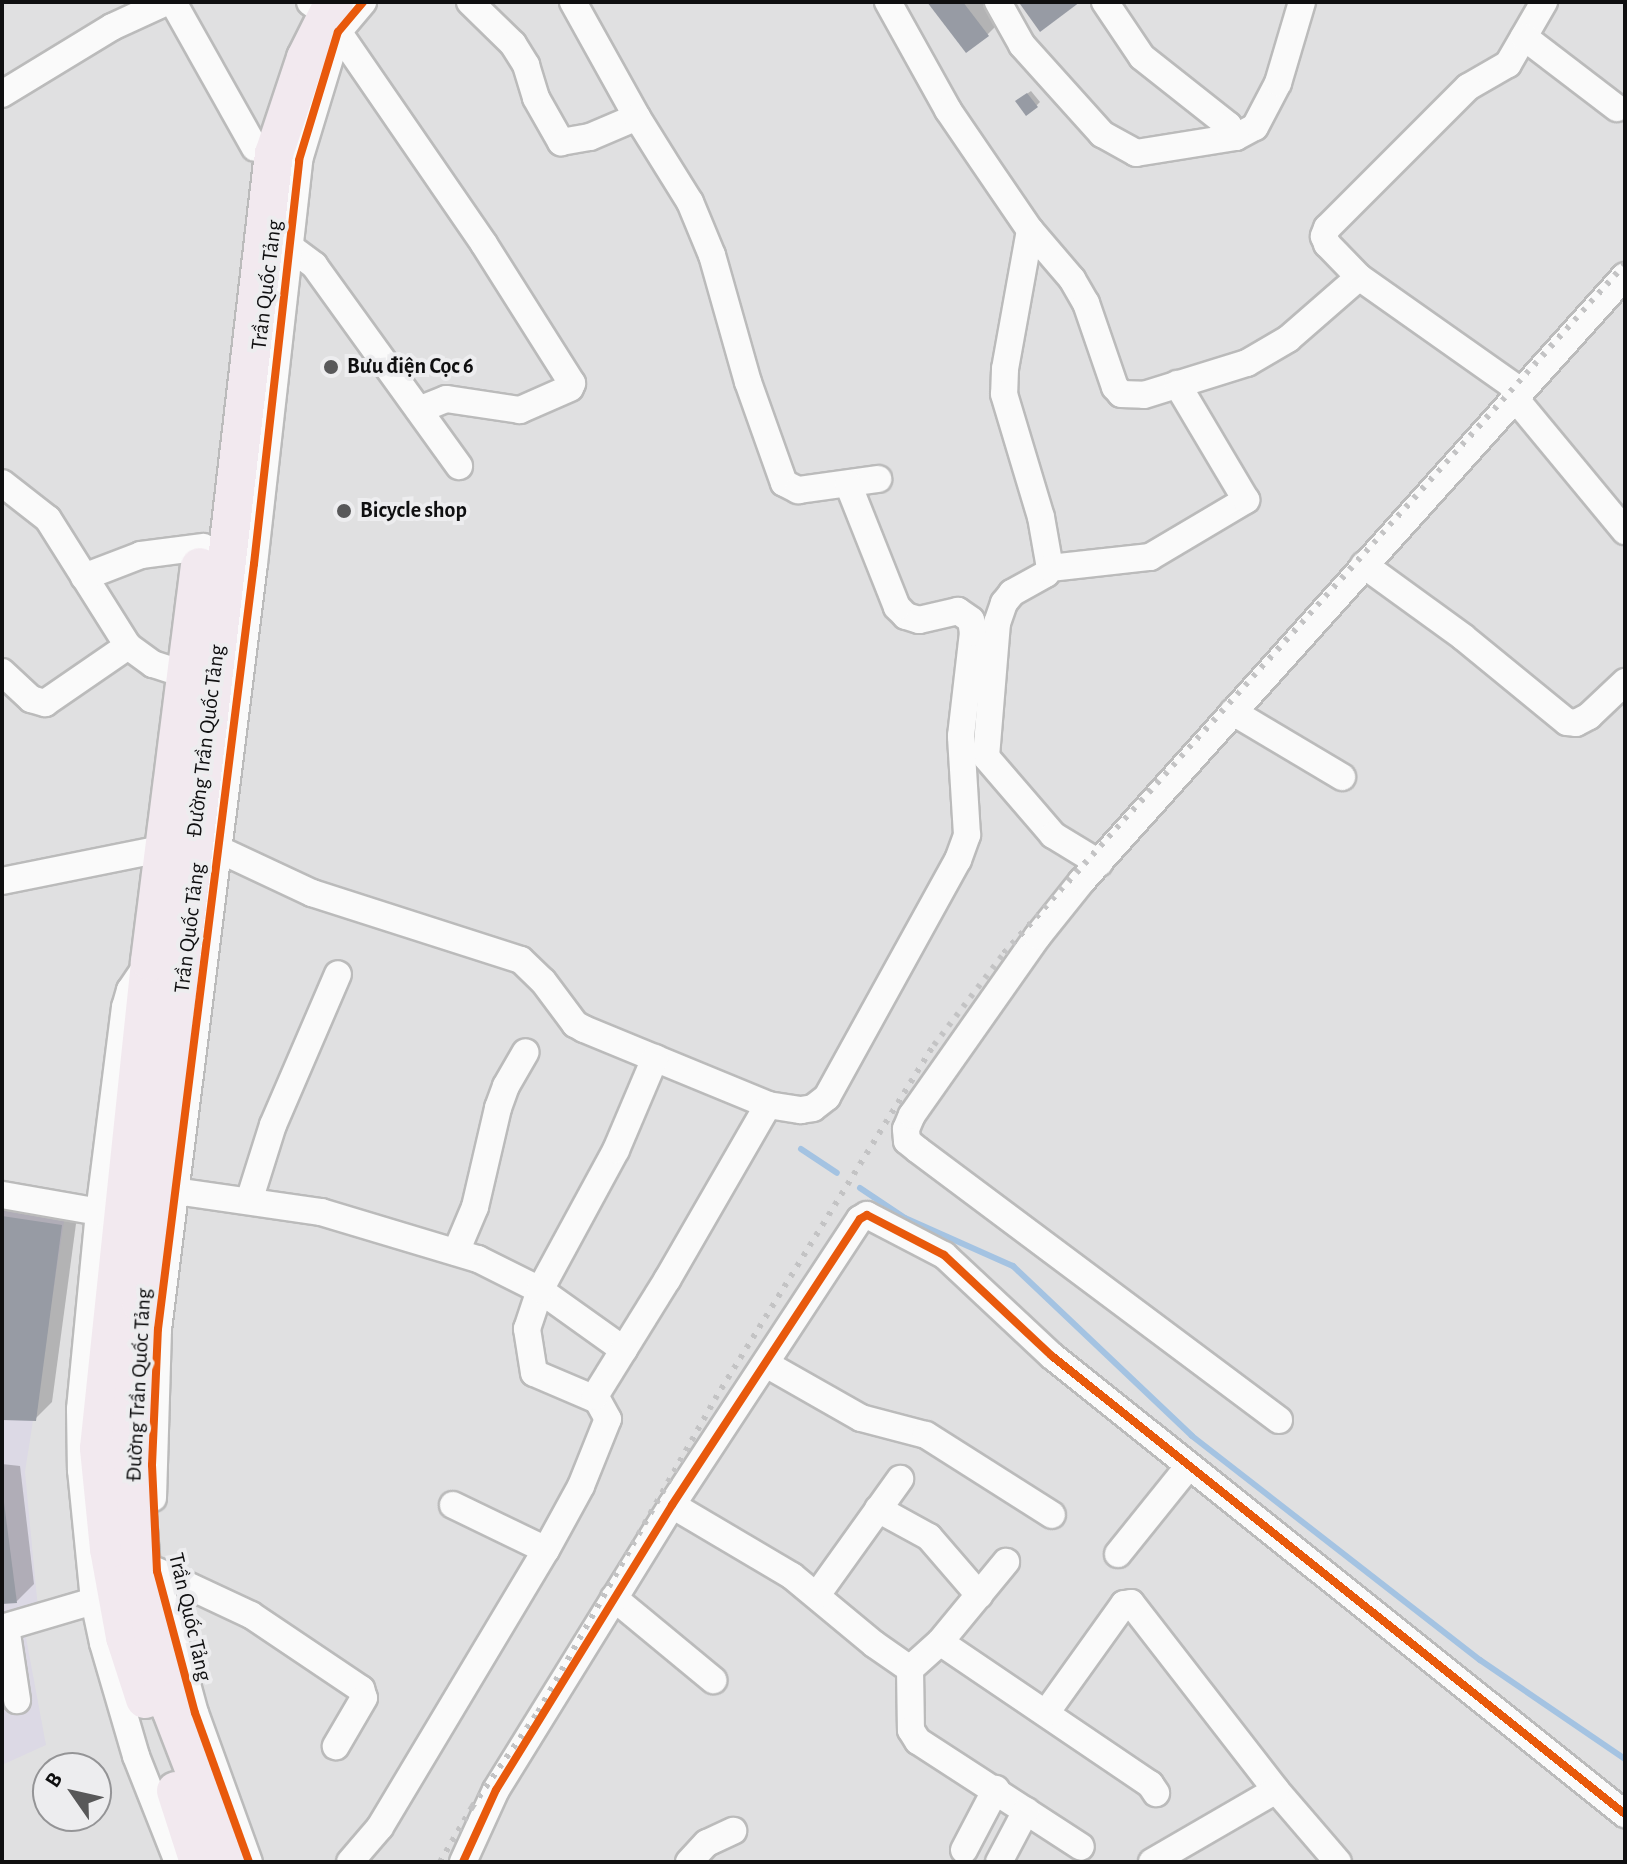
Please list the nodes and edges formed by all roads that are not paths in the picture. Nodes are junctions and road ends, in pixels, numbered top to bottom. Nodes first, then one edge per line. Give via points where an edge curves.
1 (166, 2) edge
2 (173, 2) edge
3 (363, 2) edge
4 (470, 2) edge
5 (573, 2) edge
6 (888, 2) edge
7 (998, 2) edge
8 (1105, 2) edge
9 (1302, 2) edge
10 (1544, 2) edge
11 (323, 10) edge
12 (1524, 37) junction
13 (2, 94) edge
14 (1617, 108) dead end
15 (637, 117) junction
16 (1236, 137) junction
17 (255, 148) junction
18 (1030, 230) junction
19 (278, 238) junction
20 (1625, 276) edge
21 (1359, 277) junction
22 (1177, 384) junction
23 (1514, 397) junction
24 (419, 410) junction
25 (459, 466) dead end
26 (878, 479) dead end
27 (2, 483) edge
28 (848, 484) junction
29 (1625, 531) edge
30 (203, 547) junction
31 (1364, 565) junction
32 (1050, 568) junction
33 (84, 577) junction
34 (128, 646) junction
35 (2, 672) edge
36 (186, 675) junction
37 (1625, 682) edge
38 (1233, 712) junction
39 (1342, 777) dead end
40 (165, 848) junction
41 (218, 849) junction
42 (1090, 872) junction
43 (2, 881) edge
44 (150, 961) junction
45 (338, 974) dead end
46 (526, 1052) dead end
47 (655, 1058) junction
48 (765, 1112) junction
49 (175, 1191) junction
50 (2, 1195) edge
51 (249, 1201) junction
52 (99, 1212) junction
53 (456, 1252) junction
54 (540, 1290) junction
55 (624, 1350) junction
56 (766, 1364) junction
57 (595, 1399) junction
58 (1279, 1420) dead end
59 (1188, 1467) junction
60 (900, 1479) dead end
61 (453, 1505) dead end
62 (672, 1505) junction
63 (878, 1509) junction
64 (1052, 1515) dead end
65 (546, 1550) junction
66 (1118, 1554) dead end
67 (1006, 1562) dead end
68 (157, 1571) junction
69 (817, 1595) junction
70 (979, 1595) junction
71 (614, 1598) junction
72 (94, 1601) junction
73 (4, 1628) edge
74 (940, 1642) junction
75 (910, 1669) junction
76 (713, 1680) dead end
77 (17, 1700) dead end
78 (1046, 1713) junction
79 (336, 1746) dead end
80 (996, 1789) junction
81 (1276, 1790) junction
82 (1156, 1793) dead end
83 (1026, 1811) junction
84 (1625, 1814) edge
85 (733, 1831) dead end
86 (1081, 1847) dead end
87 (964, 1850) dead end
88 (467, 1861) edge
89 (178, 1862) edge
90 (227, 1862) edge
91 (350, 1862) edge
92 (689, 1862) edge
93 (999, 1862) edge
94 (1152, 1862) edge
95 (1338, 1862) edge

1 - 13 street via 112,27
2 - 17 street
3 - 11 street
4 - 15 street via 513,44 561,142 590,137
5 - 15 street
6 - 18 street via 948,110
7 - 16 street via 1022,45 1102,134 1136,153
8 - 16 street via 1142,57
9 - 16 street via 1278,83 1255,127
10 - 12 street
11 - 17 highway, Đường Trần Quốc Tảng via 282,47
11 - 19 highway, Đường Trần Quốc Tảng via 274,154
11 - 24 street via 572,383 520,410 446,399
12 - 14 street
12 - 21 street via 1503,70 1468,87 1327,228 1327,244
15 - 28 street via 690,202 712,255 784,483 798,490
17 - 30 highway, Đường Trần Quốc Tảng
18 - 22 street via 1086,303 1121,394 1144,395
18 - 32 street via 1004,394 1041,517
19 - 24 street via 314,265
19 - 41 street, Trần Quốc Tảng
19 - 90 highway, Đường Trần Quốc Tảng via 141,1303 131,1434 141,1569 159,1667
20 - 23 street
21 - 22 street via 1288,339 1247,363
21 - 23 street via 1515,387
22 - 32 street via 1246,500 1150,557
23 - 29 street
23 - 31 street
24 - 25 street
26 - 28 street
27 - 33 street via 48,519
28 - 48 street via 897,607 919,620 958,611 971,620 961,736 967,835 827,1097 813,1108
30 - 33 street via 141,555
30 - 36 highway, Đường Trần Quốc Tảng
31 - 37 street via 1567,722 1589,716
31 - 38 street
32 - 42 street via 1004,603 995,639 986,757
33 - 34 street
34 - 35 street via 45,703 31,699
34 - 36 street via 153,664
36 - 40 highway, Đường Trần Quốc Tảng
38 - 39 street
38 - 42 street
40 - 43 street
40 - 44 highway, Đường Trần Quốc Tảng
41 - 47 street via 312,893 521,960 575,1024
41 - 49 street, Trần Quốc Tảng
42 - 58 street via 1038,936 912,1115 907,1141
44 - 52 street, Trần Quốc Tảng via 125,1007
44 - 90 highway, Đường Trần Quốc Tảng via 99,1448 125,1637
45 - 51 street via 273,1125
46 - 53 street via 498,1108 475,1207
47 - 48 street
47 - 54 street via 616,1150
48 - 55 street
49 - 51 street
49 - 68 street, Trần Quốc Tảng via 154,1395
50 - 52 street
51 - 53 street via 321,1212
52 - 72 street, Trần Quốc Tảng via 80,1409
53 - 54 street
54 - 55 street
54 - 57 street via 527,1329 534,1373
55 - 57 street
56 - 59 street via 867,1215 944,1255 1052,1356
56 - 62 street
56 - 64 street via 861,1418 926,1435
57 - 65 street via 608,1419 581,1486
59 - 66 street
59 - 84 street
60 - 63 street
61 - 65 street
62 - 69 street
62 - 71 street
63 - 69 street
63 - 70 street via 929,1537
65 - 91 street via 380,1827
67 - 70 street
68 - 79 street via 251,1615 361,1689 364,1698
68 - 90 street, Trần Quốc Tảng
69 - 75 street
70 - 74 street
71 - 76 street
71 - 88 street via 496,1790
72 - 73 street
72 - 89 street, Trần Quốc Tảng via 136,1756
73 - 77 street
74 - 75 street
74 - 78 street
75 - 80 street via 911,1730 918,1741
78 - 81 street via 1127,1602
78 - 82 street
80 - 83 street
80 - 87 street
81 - 94 street
81 - 95 street
83 - 86 street
83 - 93 street
85 - 92 street via 707,1843

